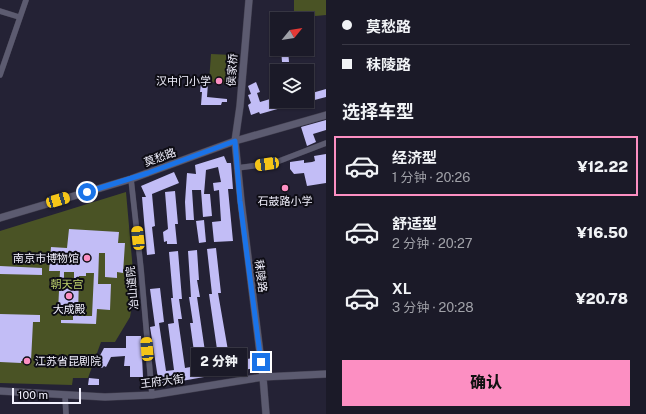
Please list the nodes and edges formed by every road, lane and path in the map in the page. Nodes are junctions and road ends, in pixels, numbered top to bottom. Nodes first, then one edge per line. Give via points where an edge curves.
1 (26, 0) edge
2 (249, 0) edge
3 (0, 11) edge
4 (19, 17) junction
5 (0, 75) edge
6 (326, 115) edge
7 (235, 141) junction
8 (326, 144) edge
9 (237, 168) junction
10 (131, 179) junction
11 (0, 218) edge
12 (326, 374) edge
13 (263, 378) junction
14 (0, 391) edge
15 (65, 395) junction
16 (152, 395) junction
17 (66, 414) edge
18 (266, 414) edge

1 - 4 street
2 - 7 street, 侯家桥
3 - 4 street
4 - 5 street
6 - 7 street, 莫愁路
7 - 9 street, 秣陵路
7 - 10 street, 莫愁路
8 - 9 street via 274,163
9 - 13 street, 秣陵路
10 - 11 street, 莫愁路
10 - 16 street, 冶山道院
12 - 13 street, 王府大街
13 - 16 street, 王府大街
13 - 18 street, 秣陵路
14 - 15 street, 王府大街
15 - 16 street, 王府大街
15 - 17 street

